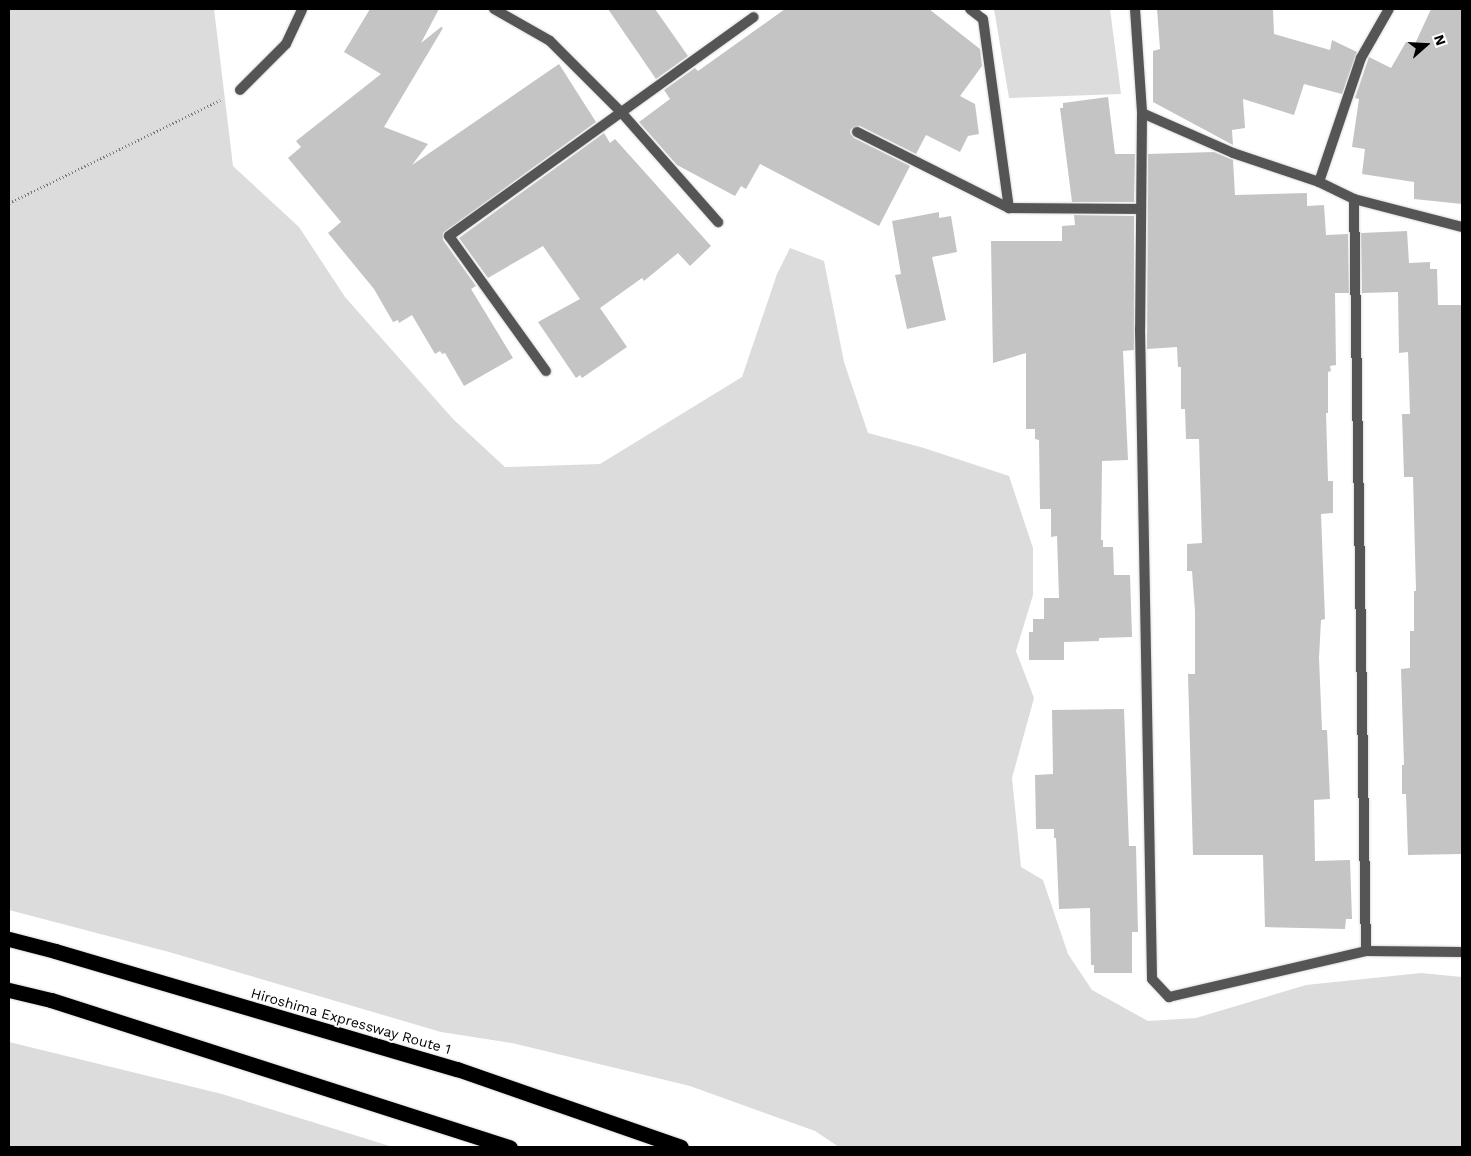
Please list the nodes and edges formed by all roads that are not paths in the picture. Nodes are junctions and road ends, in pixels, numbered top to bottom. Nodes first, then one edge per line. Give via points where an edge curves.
1 (302, 9) edge
2 (494, 9) edge
3 (970, 9) edge
4 (1135, 9) edge
5 (1388, 9) edge
6 (754, 17) dead end
7 (240, 90) road end
8 (621, 112) junction
9 (1142, 113) junction
10 (857, 132) dead end
11 (1318, 182) junction
12 (1354, 199) junction
13 (1009, 208) junction
14 (1141, 209) junction
15 (718, 222) dead end
16 (1462, 227) edge
17 (546, 371) dead end
18 (9, 939) edge
19 (1366, 951) junction
20 (1462, 952) edge
21 (9, 990) edge
22 (510, 1147) edge
23 (681, 1147) edge

1 - 7 street via 286,44
2 - 8 street via 550,40
3 - 13 street via 983,19
4 - 9 street
5 - 11 street via 1362,58
6 - 8 street
8 - 15 street
8 - 17 street via 449,236
9 - 11 street via 1233,153
9 - 14 street
10 - 13 street
11 - 12 street
12 - 16 street
12 - 19 street
13 - 14 street
14 - 19 street via 1140,339 1152,979 1170,997
18 - 23 highway, Hiroshima Expressway Route 1 via 457,1069
19 - 20 street
21 - 22 highway via 60,1003

